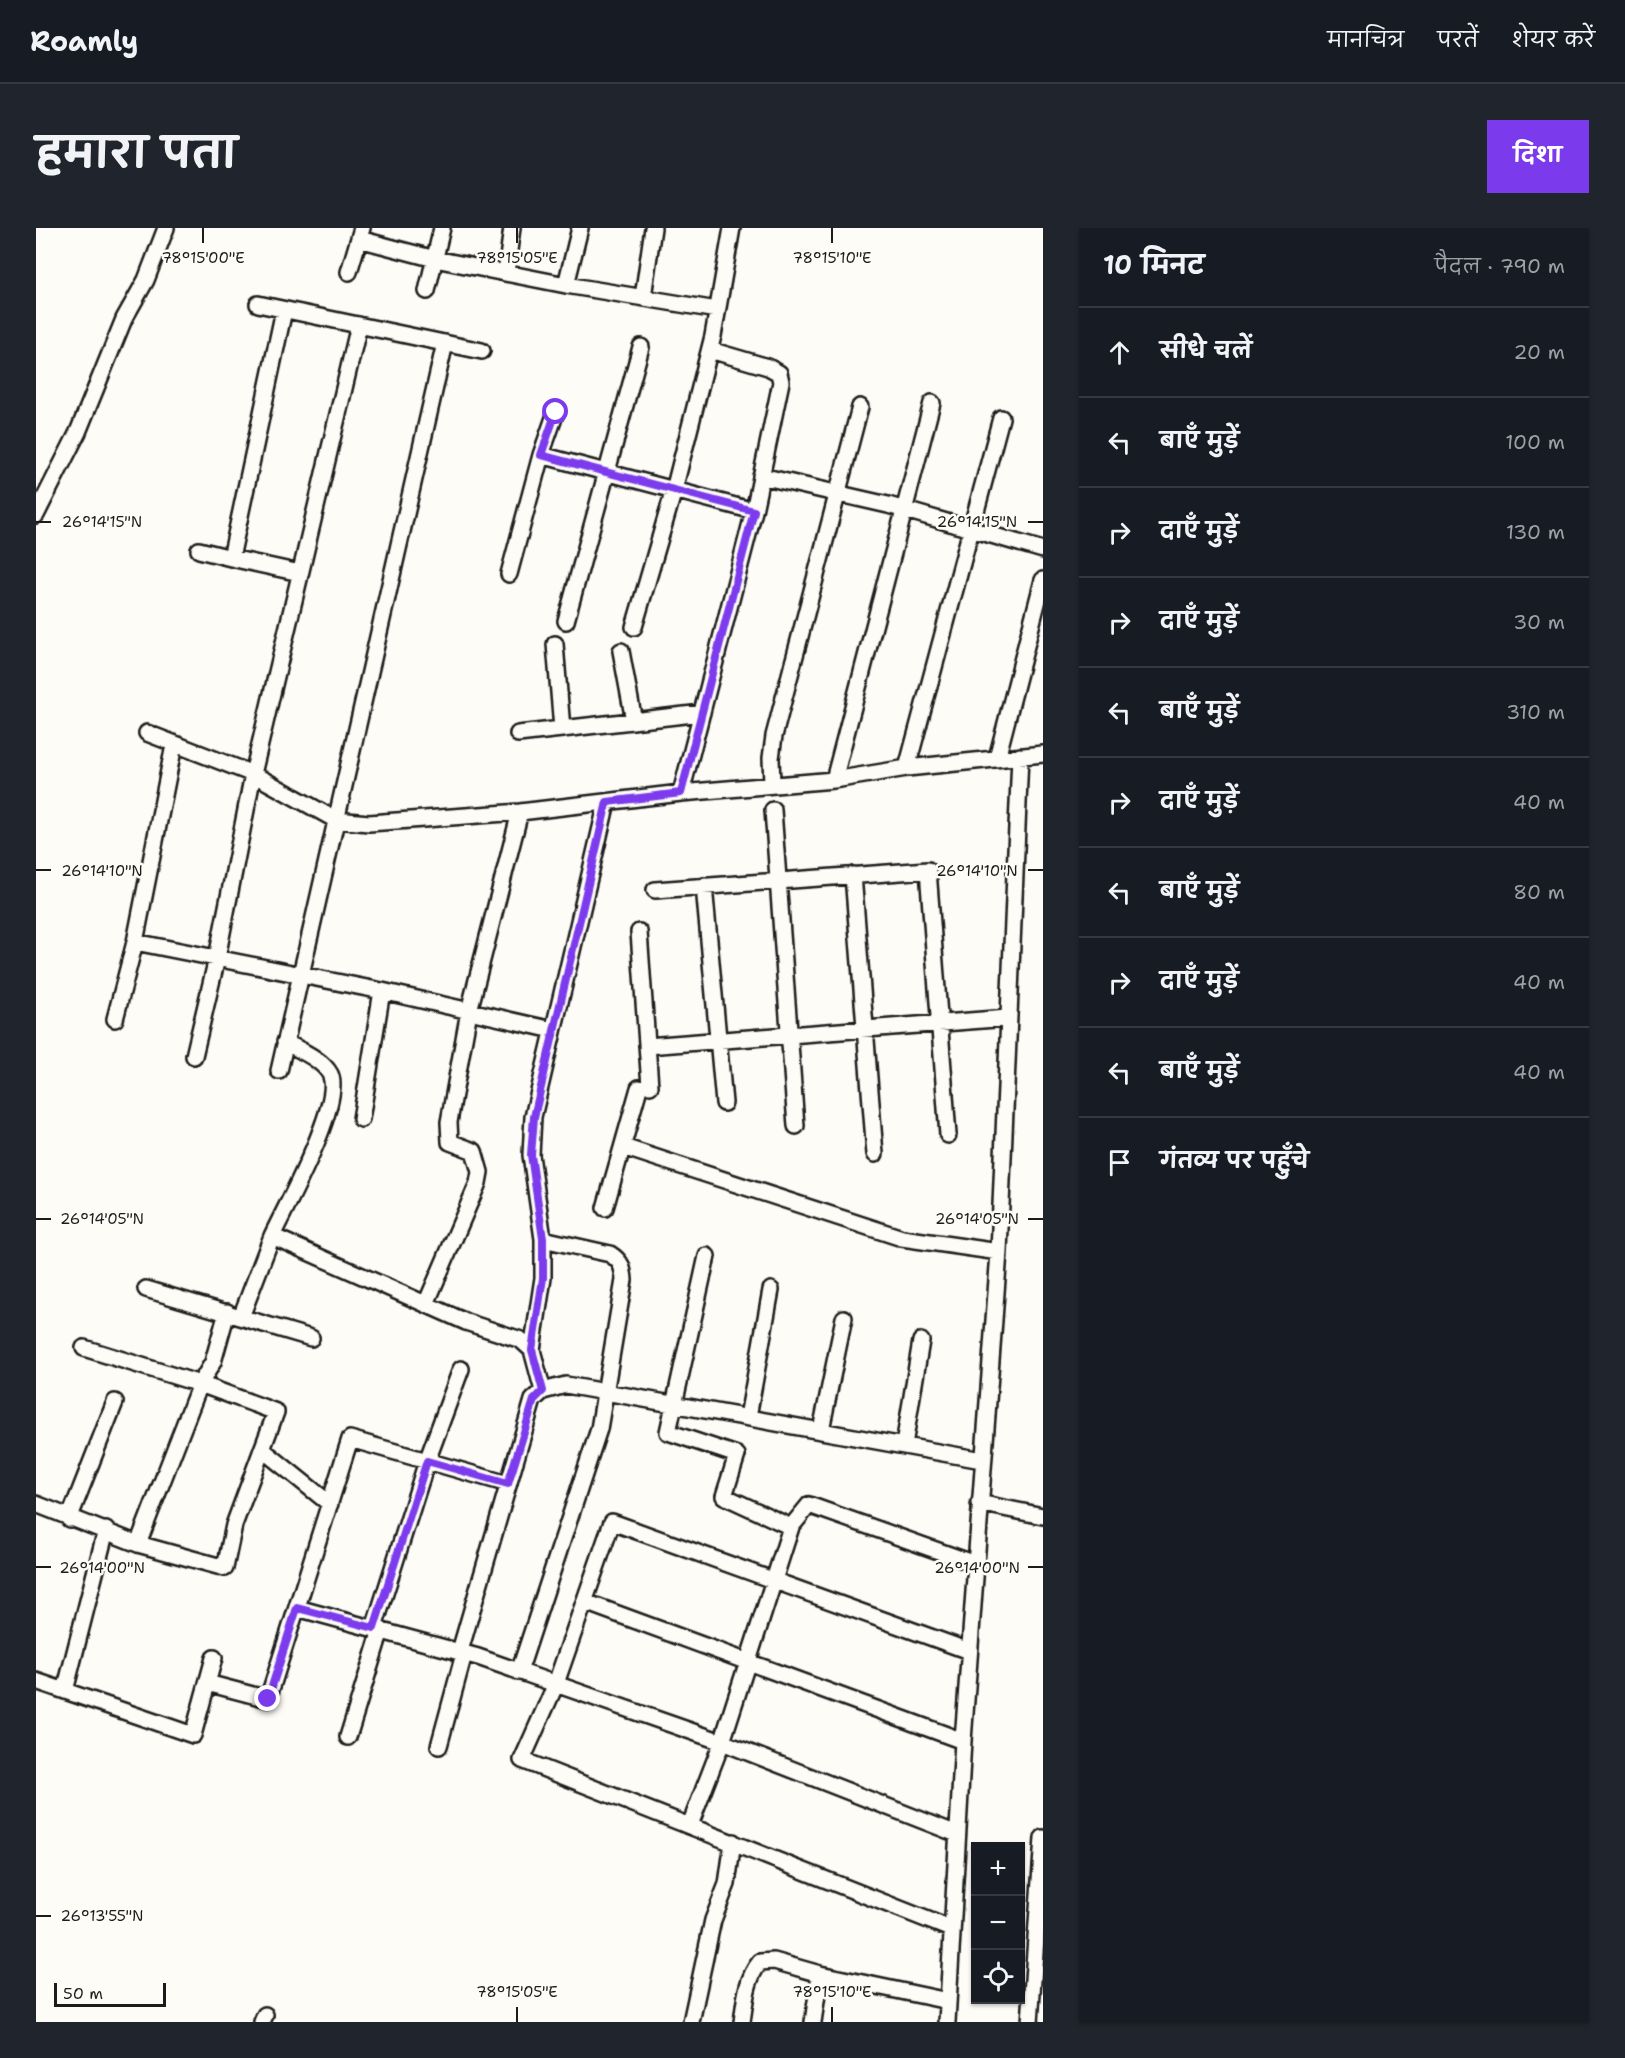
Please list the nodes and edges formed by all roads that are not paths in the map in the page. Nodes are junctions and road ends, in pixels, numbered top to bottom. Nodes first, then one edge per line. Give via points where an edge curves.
1 (166, 228) edge
2 (442, 228) edge
3 (512, 228) edge
4 (580, 228) edge
5 (653, 228) edge
6 (732, 228) edge
7 (360, 233) edge
8 (435, 259) junction
9 (349, 272) dead end
10 (506, 273) junction
11 (566, 285) junction
12 (427, 291) dead end
13 (643, 297) junction
14 (258, 304) dead end
15 (284, 310) junction
16 (717, 310) junction
17 (359, 325) junction
18 (445, 343) junction
19 (640, 348) dead end
20 (710, 350) junction
21 (482, 351) dead end
22 (932, 403) dead end
23 (860, 407) dead end
24 (556, 412) dead end
25 (1001, 417) dead end
26 (541, 455) junction
27 (608, 473) junction
28 (761, 476) junction
29 (674, 490) junction
30 (838, 494) junction
31 (905, 510) junction
32 (754, 511) junction
33 (36, 514) edge
34 (970, 527) junction
35 (199, 550) dead end
36 (1043, 550) edge
37 (231, 558) junction
38 (300, 573) junction
39 (509, 574) dead end
40 (1043, 580) edge
41 (566, 621) dead end
42 (634, 627) dead end
43 (555, 644) dead end
44 (621, 651) dead end
45 (702, 713) junction
46 (633, 721) junction
47 (562, 729) junction
48 (147, 733) dead end
49 (518, 734) dead end
50 (174, 745) junction
51 (1043, 754) edge
52 (1020, 756) junction
53 (997, 758) junction
54 (907, 768) junction
55 (253, 774) junction
56 (834, 780) junction
57 (772, 784) junction
58 (681, 793) junction
59 (607, 802) junction
60 (773, 810) dead end
61 (520, 812) junction
62 (336, 820) junction
63 (854, 875) junction
64 (777, 881) junction
65 (704, 886) junction
66 (655, 890) dead end
67 (639, 932) dead end
68 (135, 942) junction
69 (217, 958) junction
70 (301, 975) junction
71 (382, 991) junction
72 (469, 1011) junction
73 (1008, 1018) junction
74 (115, 1019) dead end
75 (942, 1023) junction
76 (866, 1029) junction
77 (553, 1030) junction
78 (789, 1035) junction
79 (717, 1040) junction
80 (285, 1042) junction
81 (647, 1046) junction
82 (194, 1056) dead end
83 (279, 1071) dead end
84 (724, 1103) dead end
85 (361, 1119) dead end
86 (796, 1126) dead end
87 (948, 1135) dead end
88 (623, 1147) junction
89 (875, 1154) dead end
90 (605, 1208) dead end
91 (272, 1236) junction
92 (543, 1239) junction
93 (999, 1252) junction
94 (707, 1256) dead end
95 (146, 1289) dead end
96 (771, 1290) dead end
97 (426, 1304) junction
98 (234, 1314) junction
99 (844, 1318) dead end
100 (312, 1338) dead end
101 (921, 1341) dead end
102 (84, 1348) dead end
103 (532, 1350) junction
104 (461, 1370) dead end
105 (200, 1384) junction
106 (543, 1391) junction
107 (603, 1392) junction
108 (115, 1402) dead end
109 (674, 1404) junction
110 (748, 1417) junction
111 (821, 1430) junction
112 (904, 1445) junction
113 (263, 1450) junction
114 (982, 1460) junction
115 (427, 1461) junction
116 (508, 1484) junction
117 (979, 1503) junction
118 (36, 1504) edge
119 (330, 1504) junction
120 (1043, 1516) edge
121 (69, 1519) junction
122 (791, 1527) junction
123 (106, 1530) junction
124 (138, 1544) junction
125 (975, 1564) junction
126 (775, 1581) junction
127 (585, 1602) junction
128 (297, 1608) junction
129 (378, 1629) junction
130 (969, 1651) junction
131 (462, 1652) junction
132 (214, 1658) dead end
133 (748, 1663) junction
134 (519, 1672) junction
135 (36, 1681) edge
136 (207, 1683) junction
137 (555, 1686) junction
138 (65, 1691) junction
139 (348, 1737) dead end
140 (963, 1741) junction
141 (722, 1742) junction
142 (439, 1746) dead end
143 (690, 1825) junction
144 (957, 1834) junction
145 (1043, 1838) edge
146 (733, 1842) junction
147 (1040, 1909) edge
148 (951, 1929) junction
149 (820, 1974) junction
150 (1037, 1994) edge
151 (948, 2001) junction
152 (692, 2022) edge
153 (742, 2022) edge
154 (813, 2022) edge
155 (947, 2022) edge
156 (1030, 2022) edge

1 - 33 street via 78,432
2 - 8 street
3 - 10 street
4 - 11 street
5 - 13 street
6 - 16 street
7 - 8 street
7 - 9 street
8 - 10 street
8 - 12 street
10 - 11 street
11 - 13 street
13 - 16 street
14 - 15 street
15 - 17 street
15 - 37 street
16 - 20 street
17 - 18 street
17 - 38 street
18 - 21 street
18 - 62 street
19 - 27 street
20 - 28 street via 779,373 778,401
20 - 29 street
22 - 31 street
23 - 30 street
24 - 26 street
25 - 34 street
26 - 27 street
26 - 39 street
27 - 29 street
27 - 41 street
28 - 30 street
28 - 32 street
29 - 32 street
29 - 42 street
30 - 31 street
30 - 57 street via 774,736
31 - 34 street
31 - 56 street
32 - 45 street
34 - 36 street
34 - 54 street
35 - 37 street
37 - 38 street
38 - 55 street
40 - 53 street
43 - 47 street
44 - 46 street
45 - 46 street
45 - 58 street
46 - 47 street
47 - 49 street
48 - 50 street
50 - 55 street
50 - 68 street
51 - 52 street
52 - 53 street
52 - 73 street
53 - 54 street
54 - 56 street
55 - 62 street
55 - 69 street
56 - 57 street
57 - 58 street
58 - 59 street
59 - 61 street
59 - 77 street
60 - 64 street
61 - 62 street via 369,823
61 - 72 street
62 - 70 street
63 - 64 street
63 - 75 street via 928,870
63 - 76 street
64 - 65 street
64 - 78 street
65 - 66 street
65 - 79 street
67 - 81 street
68 - 69 street
68 - 74 street
69 - 70 street
69 - 82 street
70 - 71 street
70 - 80 street
71 - 72 street
71 - 85 street
72 - 77 street
72 - 97 street via 448,1135 450,1142 474,1151 480,1172
73 - 75 street
73 - 93 street
75 - 76 street
75 - 87 street
76 - 78 street
76 - 89 street
77 - 92 street via 534,1117 531,1155
78 - 79 street
78 - 86 street
79 - 81 street
79 - 84 street
80 - 83 street
80 - 91 street via 329,1072 332,1088 327,1118
81 - 88 street via 644,1087
88 - 90 street
88 - 93 street via 902,1238
91 - 97 street
91 - 98 street
92 - 103 street via 543,1278
92 - 107 street via 610,1254 623,1268
93 - 114 street
94 - 109 street
95 - 98 street
96 - 110 street
97 - 103 street via 522,1340
98 - 100 street
98 - 105 street
99 - 111 street
101 - 112 street
102 - 105 street
103 - 106 street
104 - 115 street
105 - 113 street via 276,1412
105 - 124 street
106 - 107 street via 566,1385
106 - 116 street via 534,1400
107 - 109 street
107 - 134 street via 599,1429 590,1460
108 - 121 street
109 - 110 street
109 - 122 street via 668,1432 737,1455 724,1496
110 - 111 street
111 - 112 street
112 - 114 street
113 - 119 street
113 - 124 street via 234,1525 225,1568
114 - 117 street
115 - 116 street
115 - 119 street via 350,1439
115 - 129 street
116 - 131 street
117 - 120 street
117 - 125 street
118 - 121 street
119 - 128 street
121 - 123 street
122 - 125 street via 809,1506
122 - 126 street
123 - 124 street
123 - 138 street
125 - 130 street
126 - 127 street via 612,1522
126 - 130 street
126 - 133 street
127 - 133 street
127 - 137 street
128 - 129 street
128 - 136 street via 268,1699
129 - 131 street
129 - 139 street
130 - 140 street
131 - 134 street
131 - 142 street
132 - 136 street
133 - 140 street
133 - 141 street
134 - 137 street
135 - 138 street
136 - 138 street via 193,1735
137 - 141 street
137 - 143 street via 522,1760
140 - 144 street
141 - 143 street
141 - 144 street
143 - 146 street
144 - 148 street
145 - 147 street
146 - 148 street
146 - 152 street
147 - 150 street
148 - 151 street
149 - 151 street
149 - 153 street via 774,1961 760,1962 747,1987
149 - 154 street
150 - 156 street
151 - 155 street

